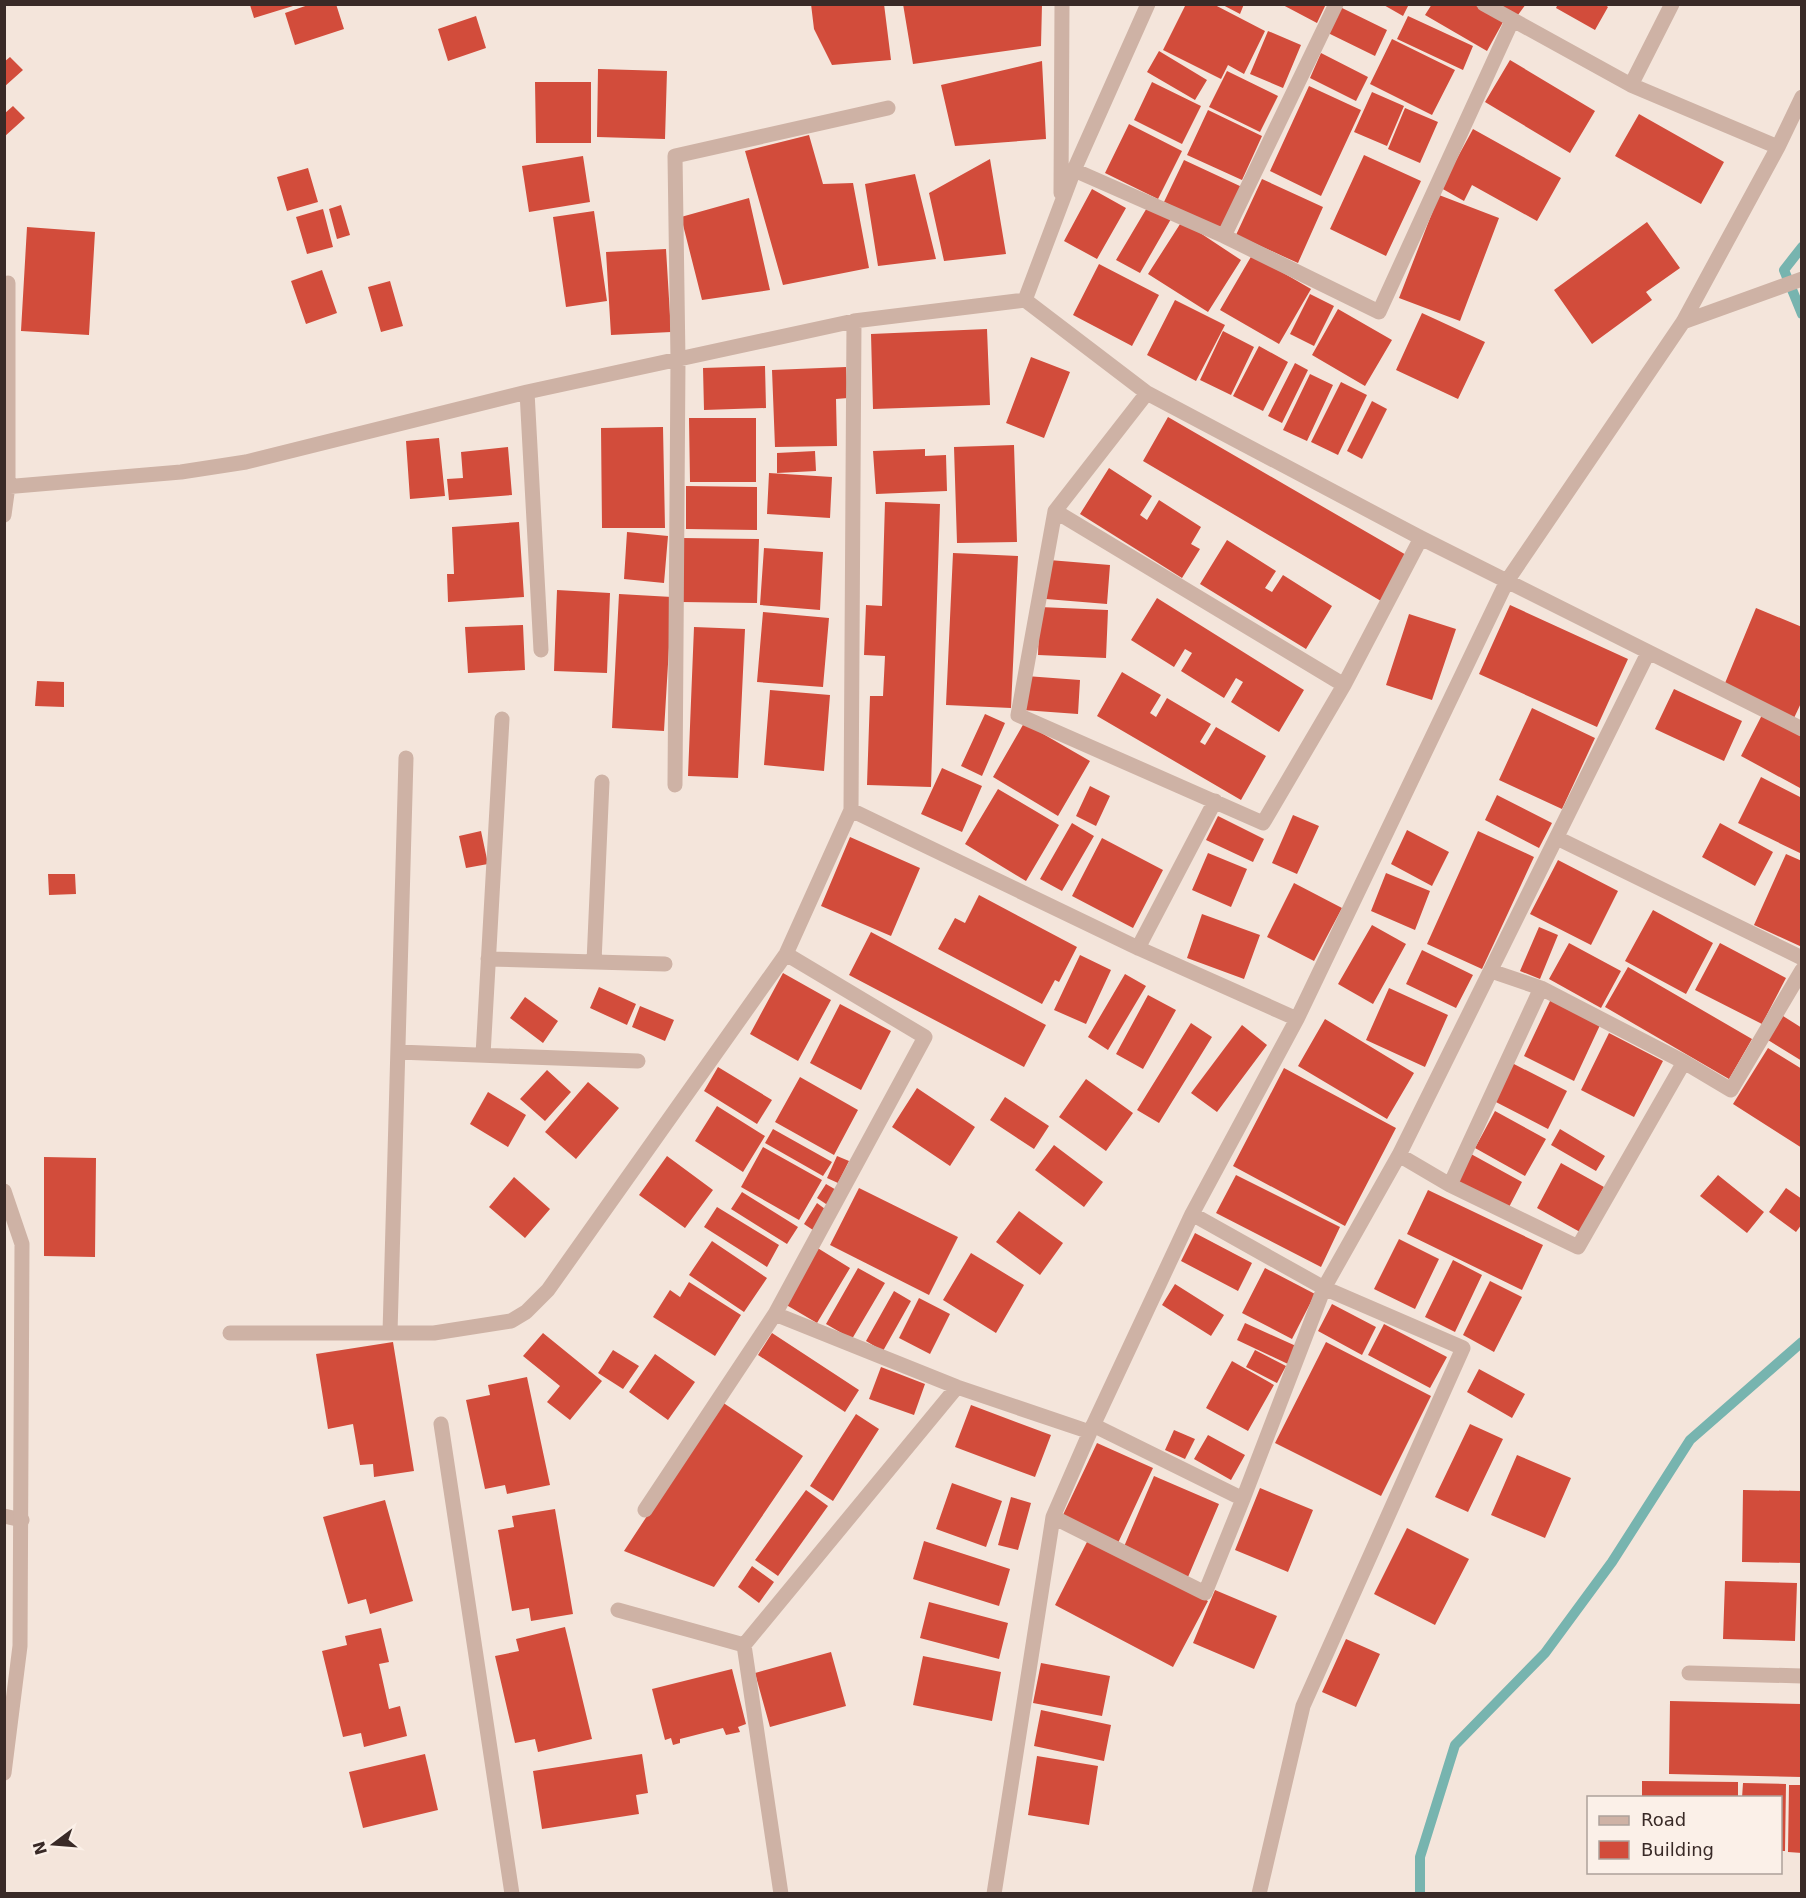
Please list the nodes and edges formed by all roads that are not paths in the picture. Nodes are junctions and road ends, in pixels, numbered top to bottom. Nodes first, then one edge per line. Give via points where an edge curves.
1 (1062, 4) edge
2 (1148, 4) edge
3 (1336, 4) edge
4 (1484, 4) edge
5 (1672, 4) edge
6 (1512, 21) junction
7 (1631, 85) junction
8 (1802, 97) edge
9 (888, 108) dead end
10 (1778, 147) junction
11 (1074, 170) junction
12 (1061, 205) junction
13 (1224, 236) junction
14 (1802, 279) edge
15 (8, 283) dead end
16 (1025, 300) junction
17 (854, 321) junction
18 (1683, 322) junction
19 (678, 360) junction
20 (527, 392) junction
21 (1147, 393) junction
22 (6, 487) edge
23 (1055, 512) junction
24 (4, 516) edge
25 (1421, 538) junction
26 (1507, 581) junction
27 (541, 650) dead end
28 (1648, 653) junction
29 (1344, 685) junction
30 (502, 719) dead end
31 (1802, 729) edge
32 (406, 758) dead end
33 (602, 782) dead end
34 (675, 785) dead end
35 (1215, 801) junction
36 (851, 810) junction
37 (1557, 838) junction
38 (1138, 948) junction
39 (786, 954) junction
40 (1802, 958) edge
41 (488, 959) junction
42 (594, 962) junction
43 (665, 964) dead end
44 (1802, 970) edge
45 (1491, 971) junction
46 (1541, 988) junction
47 (1297, 1019) junction
48 (398, 1052) junction
49 (483, 1055) junction
50 (638, 1061) dead end
51 (1684, 1062) junction
52 (1399, 1155) junction
53 (1450, 1185) junction
54 (4, 1191) edge
55 (1192, 1214) junction
56 (1324, 1288) junction
57 (775, 1314) junction
58 (230, 1333) dead end
59 (390, 1333) junction
60 (957, 1387) junction
61 (441, 1424) dead end
62 (1092, 1428) junction
63 (1243, 1499) junction
64 (645, 1510) dead end
65 (4, 1516) edge
66 (1053, 1517) junction
67 (22, 1520) junction
68 (618, 1610) dead end
69 (744, 1645) junction
70 (20, 1646) junction
71 (4, 1647) edge
72 (1689, 1673) dead end
73 (1802, 1676) edge
74 (4, 1773) edge
75 (512, 1893) edge
76 (781, 1893) edge
77 (994, 1893) edge
78 (1259, 1893) edge

1 - 12 street
2 - 11 street
3 - 13 street
4 - 6 street
5 - 7 street
6 - 7 street
6 - 13 street via 1379,312
7 - 10 street
8 - 10 street
9 - 19 street via 675,156
10 - 18 street
11 - 12 street
11 - 13 street
12 - 16 street
14 - 18 street
15 - 22 street
16 - 17 street
16 - 21 street
17 - 19 street
17 - 36 street
18 - 26 street
19 - 20 street
19 - 34 street
20 - 22 street via 246,462 181,472
20 - 27 street
21 - 23 street
21 - 25 street
22 - 24 street
23 - 29 street
23 - 35 street via 1018,715
25 - 26 street
25 - 29 street
26 - 28 street
26 - 47 street
28 - 31 street
28 - 37 street
29 - 35 street via 1263,823
30 - 41 street
32 - 48 street
33 - 42 street
35 - 38 street
36 - 38 street
36 - 39 street
37 - 40 street
37 - 45 street
38 - 47 street
39 - 57 street via 925,1037
39 - 59 street via 548,1290 526,1312 511,1321 434,1333
41 - 42 street
41 - 49 street
42 - 43 street
44 - 51 street via 1731,1090
45 - 46 street
45 - 52 street
46 - 51 street
46 - 53 street
47 - 55 street
48 - 49 street
48 - 59 street
49 - 50 street
51 - 53 street via 1578,1247
52 - 53 street
52 - 56 street
54 - 67 street via 22,1245
55 - 56 street
55 - 62 street
56 - 63 street
56 - 78 street via 1462,1348 1303,1706
57 - 60 street
57 - 64 street
58 - 59 street
60 - 62 street
60 - 69 street
61 - 75 street
62 - 63 street
62 - 66 street
63 - 66 street via 1205,1593
65 - 67 street
66 - 77 street
67 - 70 street
68 - 69 street
69 - 76 street
70 - 71 street
70 - 74 street
72 - 73 street

